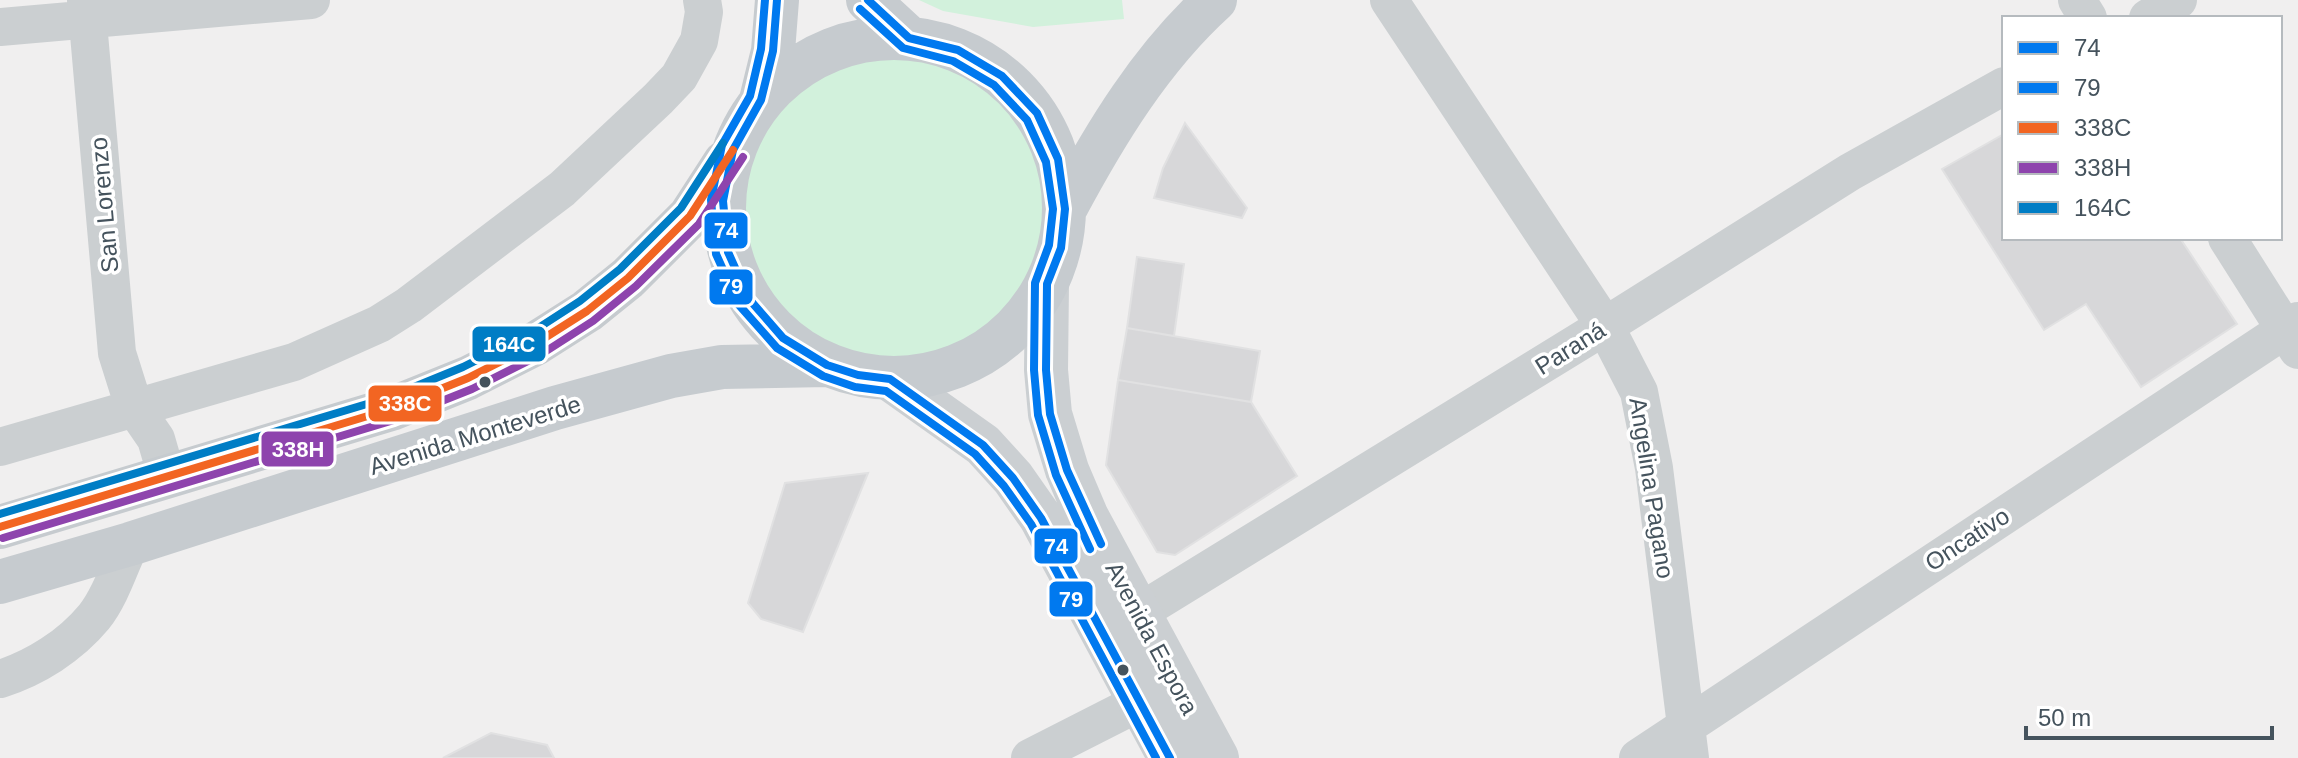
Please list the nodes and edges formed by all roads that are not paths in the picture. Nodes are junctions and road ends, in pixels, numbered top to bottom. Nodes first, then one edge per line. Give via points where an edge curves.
1 (311, 0) edge
2 (702, 0) edge
3 (777, 0) edge
4 (868, 0) edge
5 (1215, 0) edge
6 (1389, 0) edge
7 (2178, 0) edge
8 (87, 10) edge
9 (2151, 16) edge
10 (0, 27) edge
11 (909, 38) junction
12 (2002, 87) edge
13 (761, 100) junction
14 (733, 150) junction
15 (1065, 209) junction
16 (2228, 240) edge
17 (1047, 284) junction
18 (1605, 326) junction
19 (2294, 334) edge
20 (827, 365) junction
21 (890, 379) junction
22 (134, 407) junction
23 (0, 447) edge
24 (167, 477) junction
25 (0, 527) edge
26 (130, 544) junction
27 (0, 582) edge
28 (1138, 613) junction
29 (0, 679) edge
30 (1140, 702) junction
31 (1687, 742) edge
32 (1030, 758) edge
33 (1170, 758) edge
34 (1217, 758) edge
35 (1638, 758) edge

1 - 8 street
2 - 22 street via 699,41 679,77 658,99 562,189 409,305 294,362
3 - 13 main road via 773,51
4 - 11 main road
5 - 15 main road via 1153,69 1098,146
6 - 18 street, Angelina Pagano
7 - 9 street
8 - 10 street
8 - 22 street, San Lorenzo via 117,353
11 - 13 main road via 854,42 803,64
11 - 15 main road via 958,50 1002,76 1037,113 1058,159
12 - 18 street, Paraná via 1850,172
13 - 14 main road
14 - 20 main road via 723,201 728,252 749,299 783,338
14 - 24 main road, Avenida Monteverde via 690,216 628,278 535,344 391,409
15 - 17 main road via 1061,248
16 - 19 street
17 - 21 main road via 1020,324 983,354 938,373
17 - 28 main road, Avenida Espora via 1050,414 1087,517
18 - 28 street, Paraná
18 - 31 street, Angelina Pagano via 1639,392 1654,468
19 - 31 street, Oncativo
20 - 21 main road
20 - 26 main road, Avenida Monteverde via 722,367 671,376
21 - 30 main road, Avenida Espora via 983,445 1013,478 1041,518
22 - 23 street
22 - 24 street via 156,439
24 - 25 main road, Avenida Monteverde
26 - 27 main road, Avenida Monteverde
26 - 29 street via 95,616 51,655
28 - 34 main road, Avenida Espora
30 - 32 street
30 - 33 main road, Avenida Espora
31 - 35 street, Oncativo

